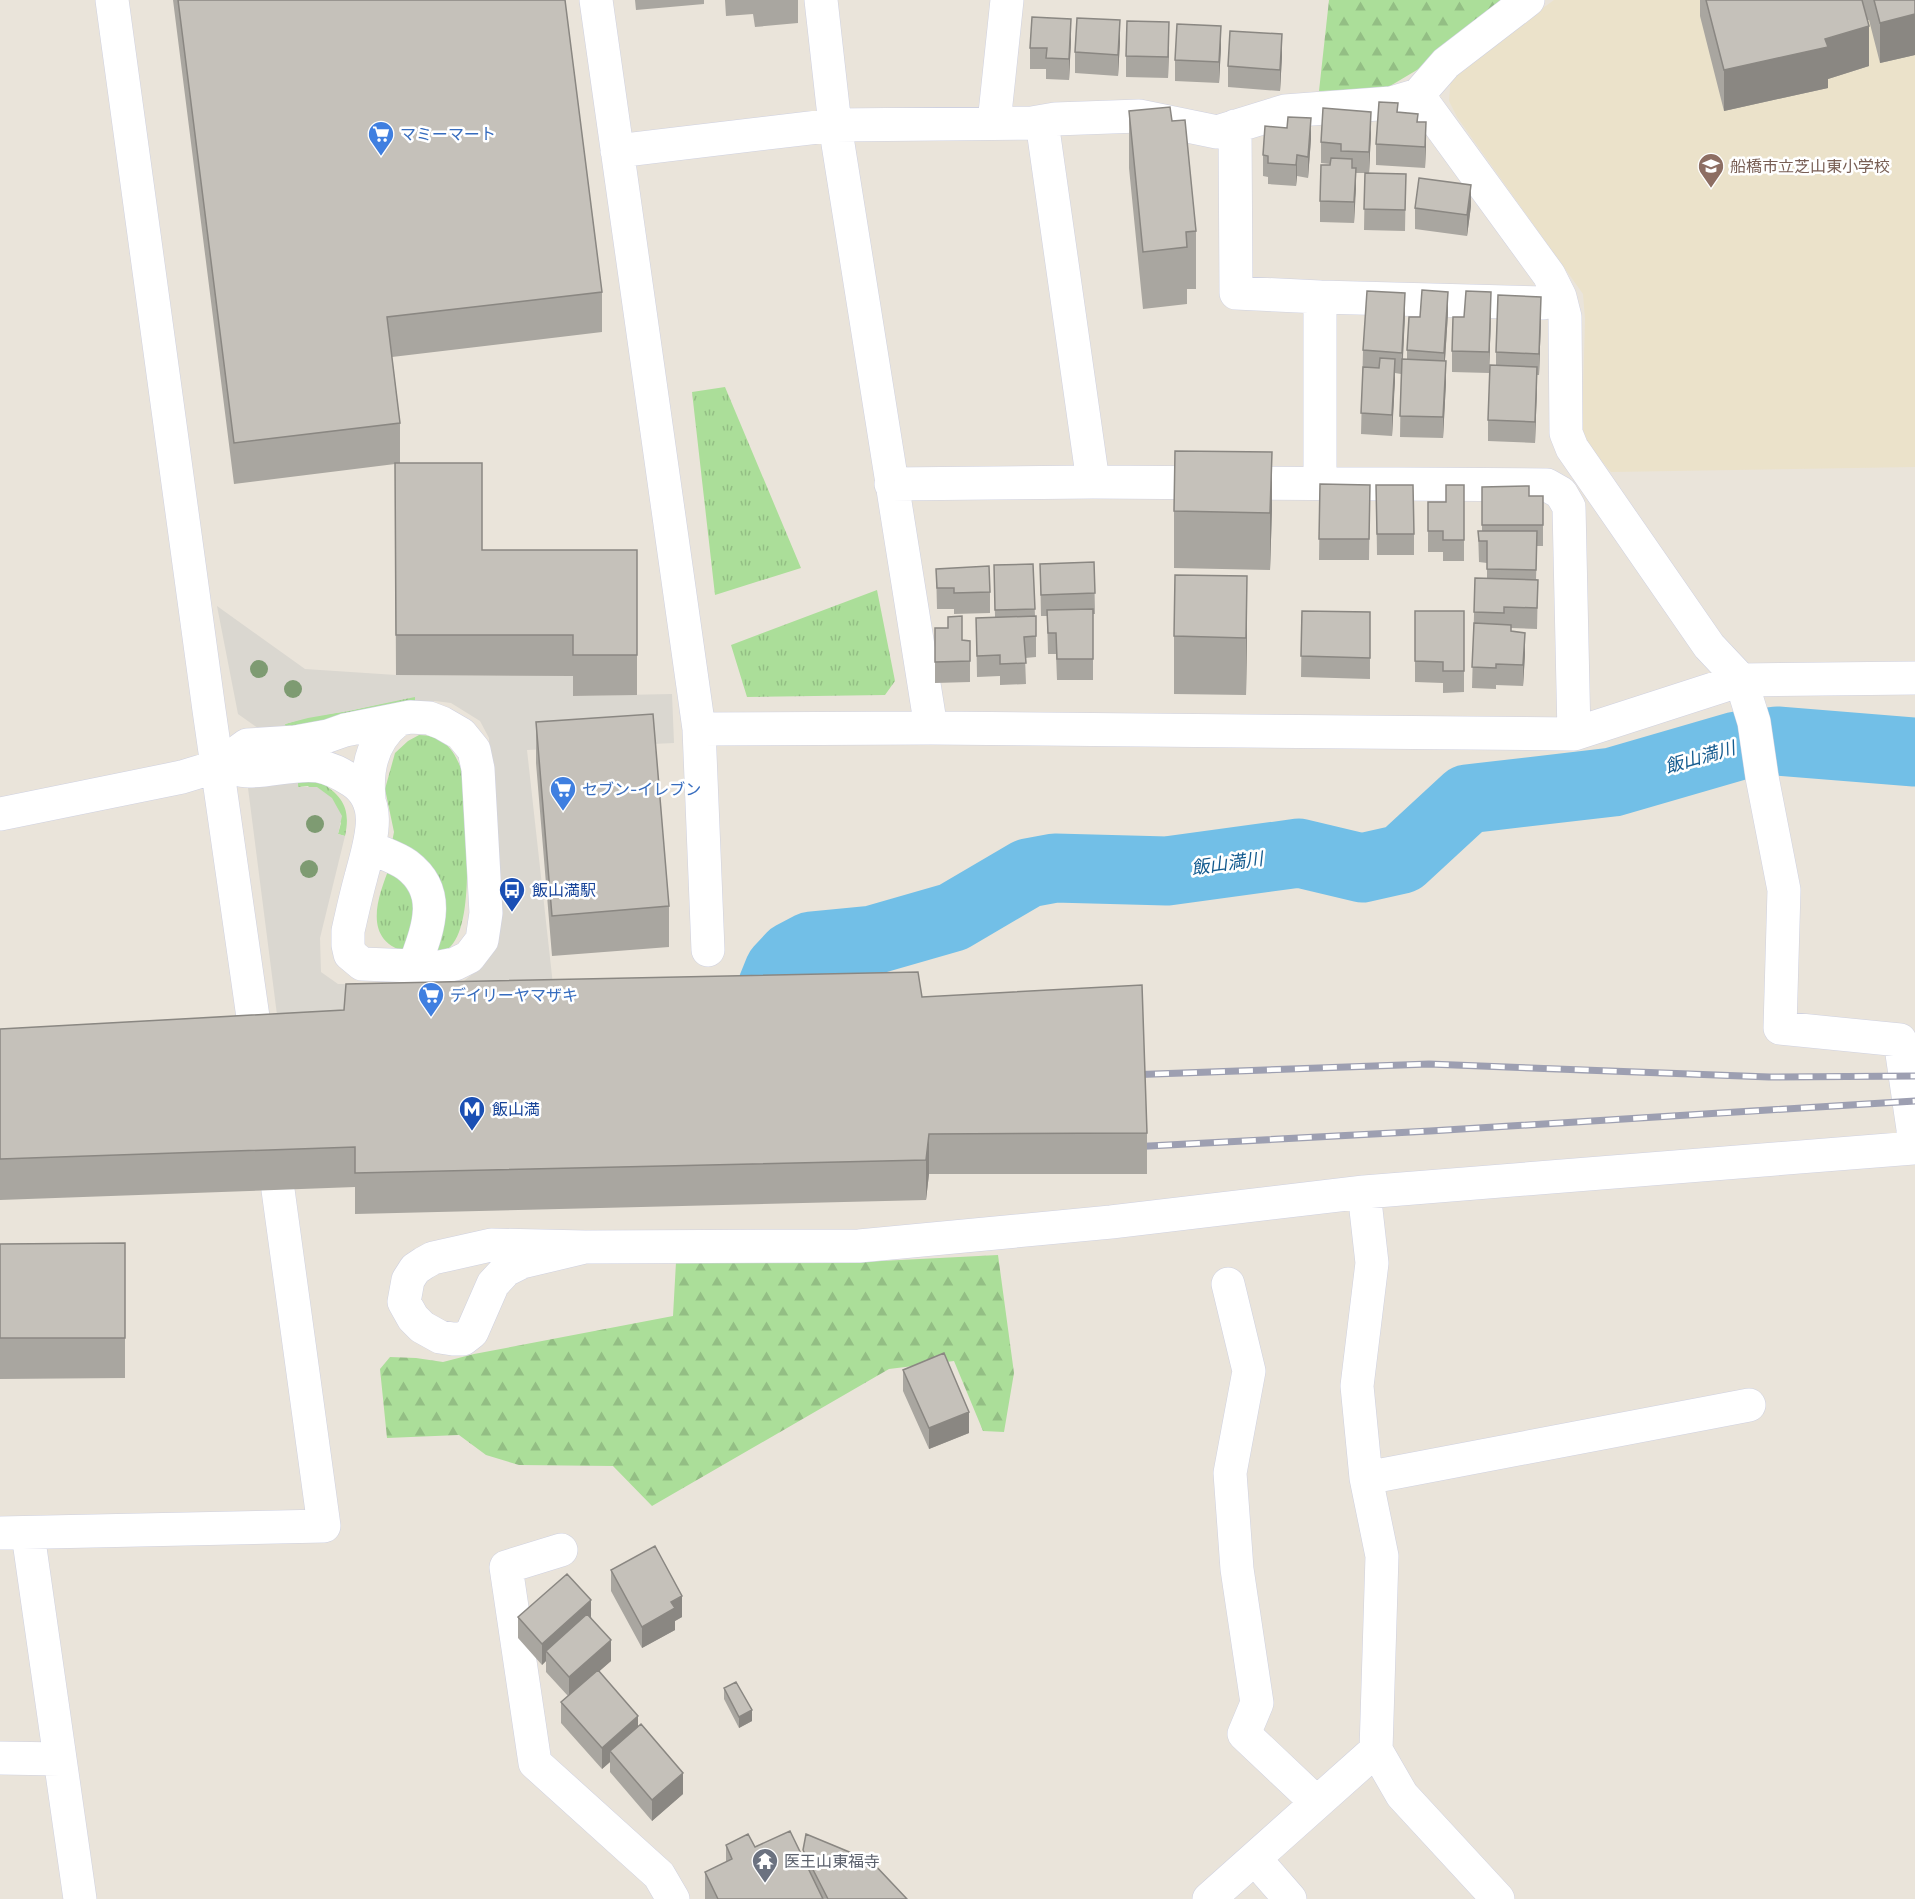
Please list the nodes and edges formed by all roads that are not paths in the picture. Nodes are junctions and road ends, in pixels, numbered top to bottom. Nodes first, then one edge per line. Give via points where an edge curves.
1 (112, 0) edge
2 (596, 0) edge
3 (821, 0) edge
4 (1007, 0) edge
5 (1528, 0) edge
6 (1418, 95) junction
7 (1042, 122) junction
8 (994, 123) junction
9 (835, 125) junction
10 (1235, 126) junction
11 (617, 151) junction
12 (1320, 297) junction
13 (1562, 304) junction
14 (1093, 482) junction
15 (891, 484) junction
16 (1320, 484) junction
17 (1915, 678) edge
18 (1741, 680) junction
19 (398, 720) junction
20 (931, 728) junction
21 (699, 729) junction
22 (1574, 734) junction
23 (218, 766) junction
24 (369, 798) junction
25 (0, 814) edge
26 (369, 847) junction
27 (708, 950) dead end
28 (414, 967) junction
29 (1914, 1151) edge
30 (1364, 1192) junction
31 (585, 1247) junction
32 (1228, 1284) dead end
33 (1749, 1404) dead end
34 (1366, 1478) junction
35 (14, 1534) edge
36 (561, 1550) dead end
37 (1376, 1750) junction
38 (0, 1758) edge
39 (60, 1759) junction
40 (1316, 1802) junction
41 (1255, 1859) junction
42 (80, 1899) edge
43 (673, 1899) edge
44 (1209, 1899) edge
45 (1290, 1899) edge
46 (1498, 1899) edge

1 - 23 street
2 - 11 street
3 - 9 street
4 - 8 street
5 - 6 street via 1446,63
6 - 10 street via 1391,103 1285,111
6 - 13 street via 1548,275
7 - 8 street
7 - 10 street via 1139,116 1217,132
7 - 14 street
8 - 9 street
9 - 11 street
9 - 15 street
10 - 12 street via 1236,293
11 - 21 street
12 - 13 street
12 - 16 street
13 - 18 street via 1566,433 1572,448 1709,646
14 - 15 street
14 - 16 street
15 - 20 street
16 - 22 street via 1547,485 1561,493 1569,507
17 - 18 street
18 - 22 street
18 - 29 street via 1754,722 1784,890 1780,1028 1900,1040
19 - 23 street via 296,742 247,745
19 - 24 street via 386,729 374,751 367,780
19 - 28 street via 429,718 461,734 474,750 478,769 486,913 482,940 469,957 455,964
20 - 21 street
20 - 22 street
21 - 27 street
23 - 24 street via 248,771 318,766 348,778
23 - 25 street via 182,777
23 - 35 street via 324,1526
24 - 26 street
26 - 28 street via 406,864 427,892 431,909
26 - 28 street via 348,931 350,954 362,964
29 - 30 street
30 - 31 street via 859,1246
30 - 34 street via 1372,1263 1358,1386
31 - 31 street via 522,1262 506,1270 494,1284 472,1332 463,1339 440,1337 422,1327 404,1302 408,1280 433,1258 491,1245
32 - 40 street via 1249,1371 1230,1473 1237,1569 1257,1703 1244,1734
33 - 34 street
34 - 37 street via 1382,1556
35 - 39 street
36 - 43 street via 506,1567 535,1763 659,1875
37 - 40 street
37 - 46 street via 1402,1795
38 - 39 street
39 - 42 street
40 - 41 street
41 - 44 street
41 - 45 street

